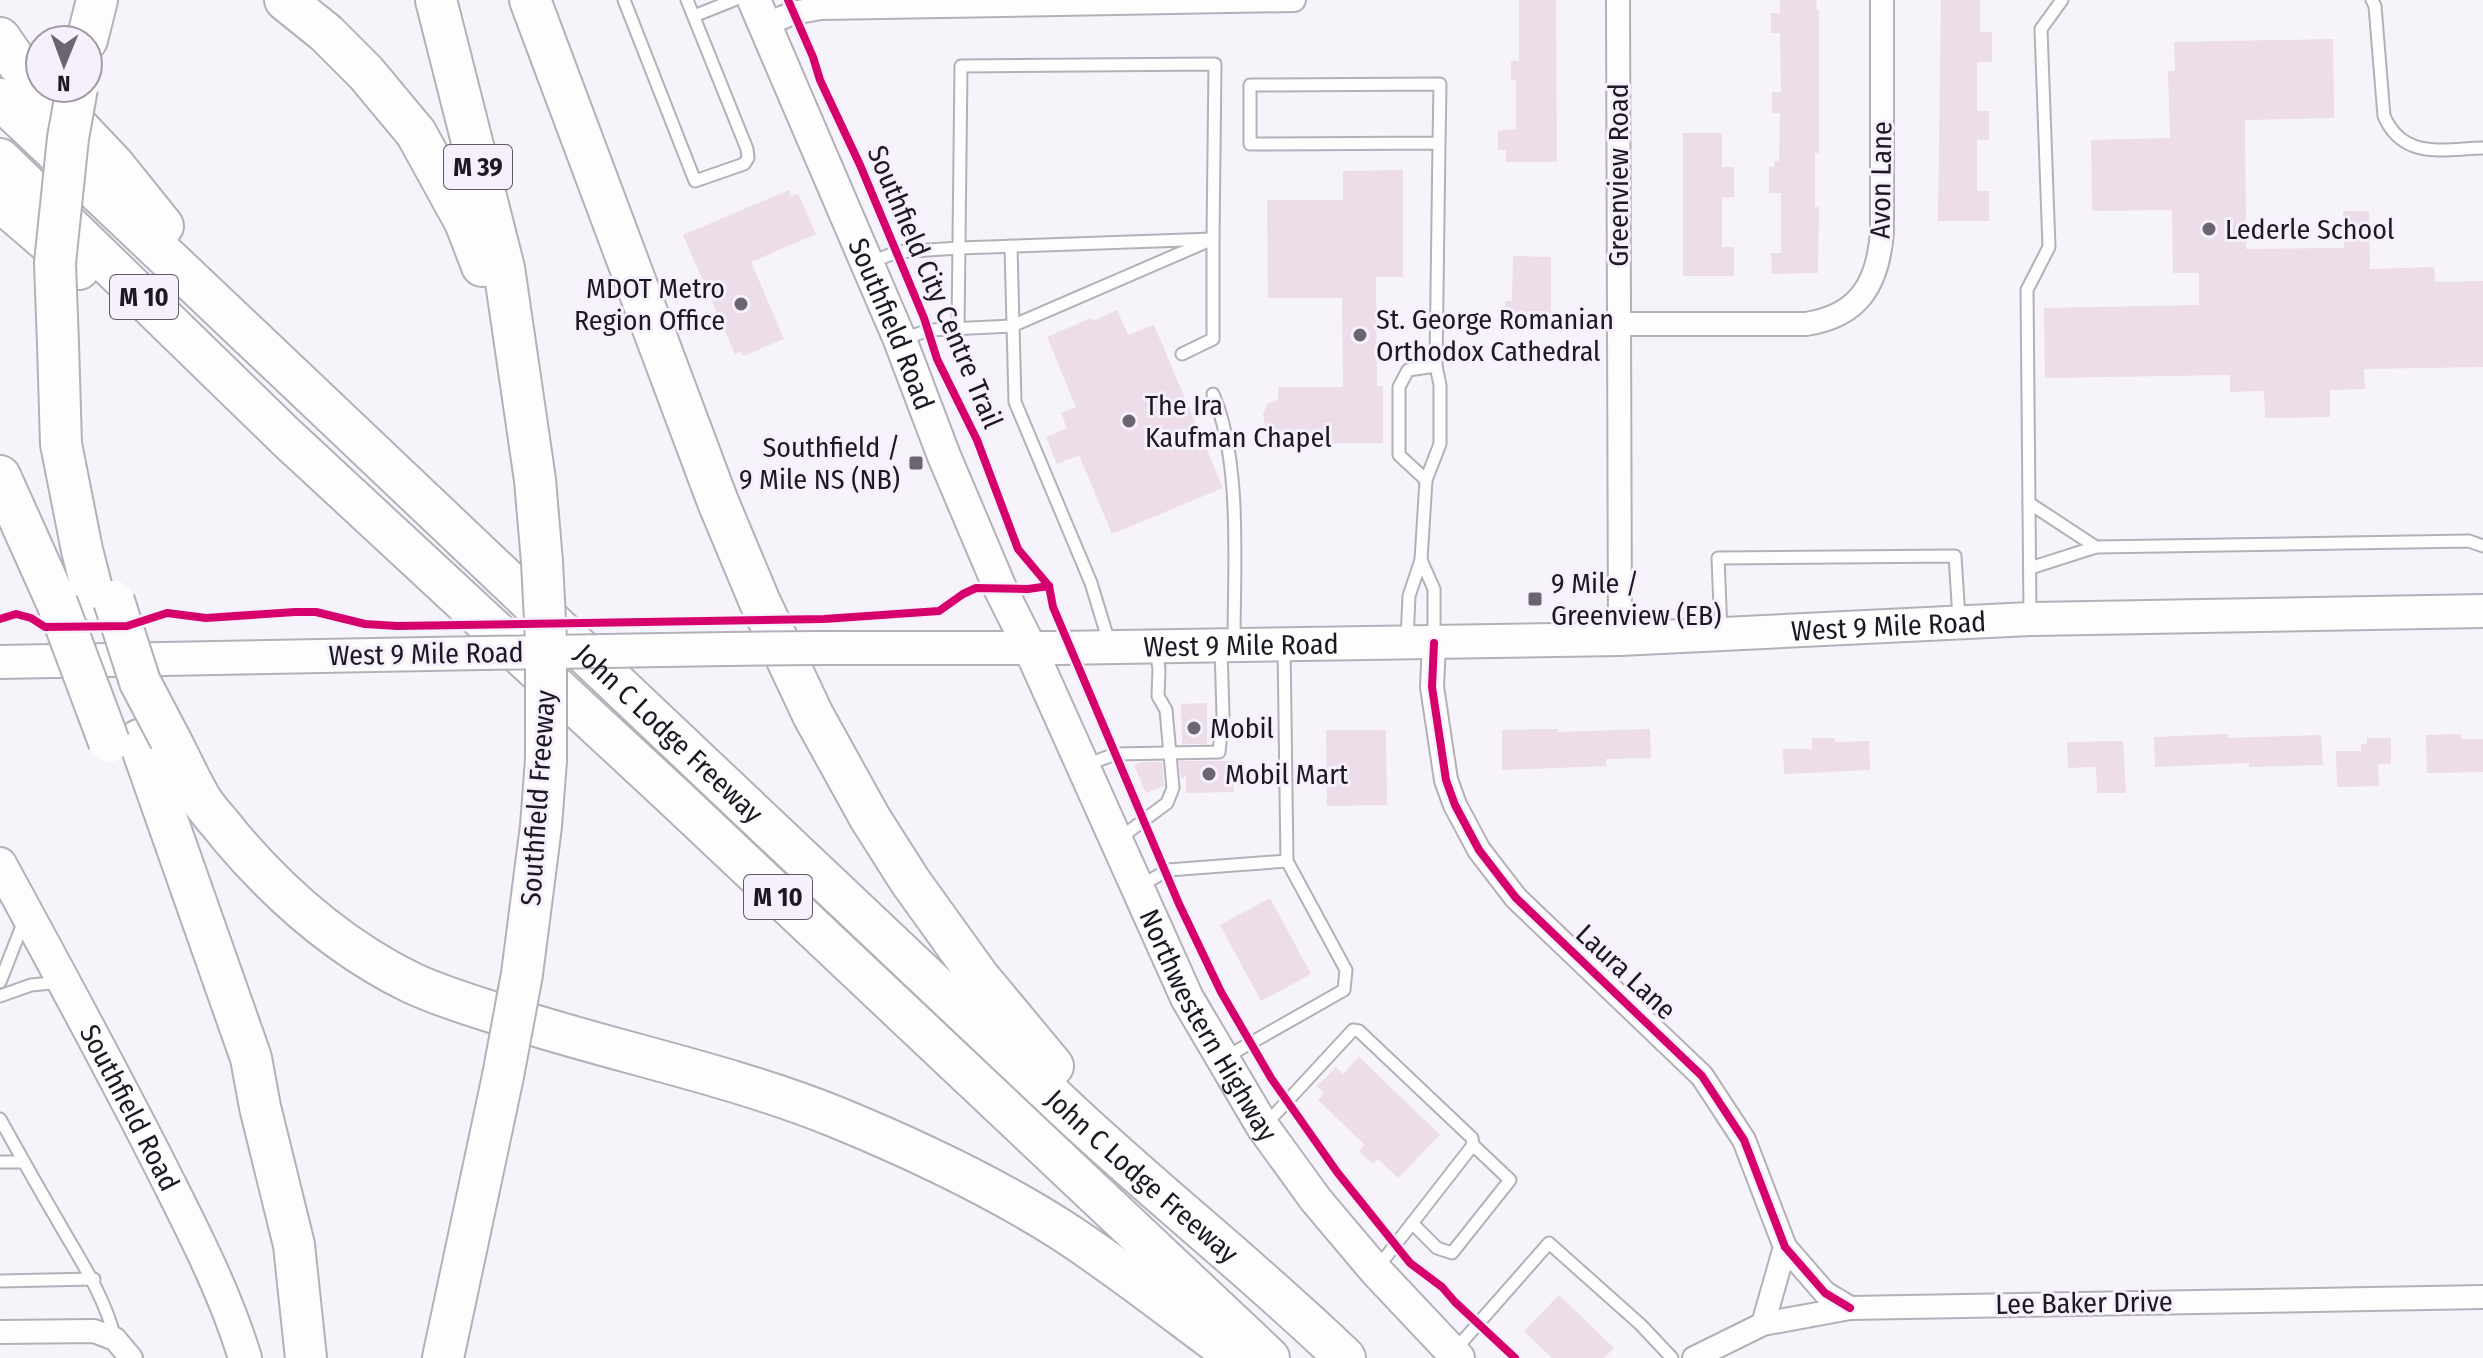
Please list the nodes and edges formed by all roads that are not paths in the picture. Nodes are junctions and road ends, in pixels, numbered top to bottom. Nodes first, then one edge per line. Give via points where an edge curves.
1 (97, 0) edge
2 (285, 0) edge
3 (436, 0) edge
4 (530, 0) edge
5 (624, 0) edge
6 (687, 0) edge
7 (734, 0) edge
8 (1294, 0) edge
9 (1618, 0) edge
10 (1882, 0) edge
11 (2062, 0) edge
12 (2372, 0) edge
13 (964, 3) edge
14 (760, 13) edge
15 (694, 16) junction
16 (91, 24) edge
17 (0, 38) edge
18 (24, 70) edge
19 (0, 99) edge
20 (57, 104) edge
21 (74, 104) edge
22 (1439, 143) junction
23 (2483, 148) edge
24 (0, 159) edge
25 (0, 201) edge
26 (1213, 239) junction
27 (1011, 246) junction
28 (959, 248) junction
29 (866, 264) junction
30 (1618, 324) junction
31 (1012, 326) junction
32 (958, 330) junction
33 (512, 335) junction
34 (900, 340) junction
35 (1182, 354) dead end
36 (273, 360) junction
37 (1436, 366) junction
38 (1213, 394) dead end
39 (286, 437) junction
40 (0, 476) edge
41 (1426, 480) junction
42 (2029, 503) junction
43 (2483, 546) edge
44 (2096, 547) junction
45 (1421, 560) junction
46 (2030, 568) junction
47 (88, 602) junction
48 (2483, 611) edge
49 (2030, 619) junction
50 (1959, 623) junction
51 (1721, 635) junction
52 (1620, 639) junction
53 (1420, 643) junction
54 (1227, 645) junction
55 (1284, 645) junction
56 (1155, 646) junction
57 (1110, 647) junction
58 (1030, 648) junction
59 (0, 662) edge
60 (139, 740) junction
61 (1170, 753) junction
62 (1083, 766) junction
63 (1117, 841) junction
64 (1287, 861) junction
65 (0, 864) edge
66 (1137, 887) junction
67 (27, 913) junction
68 (0, 982) edge
69 (64, 982) junction
70 (0, 996) edge
71 (1222, 1060) junction
72 (0, 1119) edge
73 (1263, 1127) junction
74 (1473, 1145) junction
75 (0, 1162) edge
76 (24, 1162) junction
77 (1412, 1223) junction
78 (1785, 1247) junction
79 (1376, 1271) junction
80 (94, 1279) junction
81 (0, 1281) edge
82 (2483, 1297) edge
83 (1850, 1308) junction
84 (1763, 1324) junction
85 (0, 1332) edge
86 (115, 1339) junction
87 (1337, 1351) edge
88 (1455, 1355) edge
89 (131, 1358) edge
90 (245, 1358) edge
91 (306, 1358) edge
92 (443, 1358) edge
93 (1238, 1358) edge
94 (1269, 1358) edge
95 (1672, 1358) edge
96 (1694, 1358) edge

1 - 16 highway
2 - 33 highway via 356,63 416,133 465,222
3 - 33 highway, Southfield Freeway / M 39 via 504,268
4 - 87 highway via 718,502 813,715 870,818 979,977 1080,1097
5 - 15 lane via 695,181 748,158
6 - 15 lane
7 - 15 lane
8 - 13 street
9 - 30 street, Greenview Road
10 - 30 street, Avon Lane via 1882,232 1877,266 1865,292 1841,314 1806,324
11 - 42 lane via 2041,29 2049,247 2027,290
12 - 23 lane via 2384,116 2391,131 2418,150
13 - 14 street
14 - 29 main road, Southfield Road
17 - 18 highway
19 - 36 highway, John C Lodge Freeway / M 10
20 - 36 highway via 114,165
21 - 47 highway, bridge via 55,263 61,444
22 - 22 lane via 1250,144 1250,85 1440,84
22 - 37 lane
24 - 39 highway, John C Lodge Freeway / M 10
25 - 39 highway
26 - 27 lane
26 - 28 lane via 1215,64 961,66
26 - 31 lane
26 - 35 lane via 1213,339
27 - 28 lane
27 - 31 lane
28 - 29 lane via 897,252
28 - 32 lane
29 - 34 main road, Southfield Road
30 - 52 street, Greenview Road
31 - 32 lane
31 - 57 lane via 1015,402 1091,583
32 - 34 lane via 929,330
33 - 92 highway, Southfield Freeway, bridge via 535,480 546,640 541,826 522,974
34 - 58 main road, Southfield Road via 944,456
36 - 87 highway, John C Lodge Freeway / M 10 via 1066,1109
37 - 41 lane via 1440,444
37 - 41 lane via 1408,370 1399,387 1399,455
38 - 54 lane via 1222,416 1234,507
39 - 94 highway, John C Lodge Freeway / M 10
40 - 47 highway via 34,548
41 - 45 lane
42 - 44 lane
42 - 46 lane
43 - 44 lane via 2469,541
44 - 46 lane
45 - 53 lane via 1409,596
45 - 53 lane via 1434,589
46 - 49 lane
47 - 60 highway, bridge
47 - 60 highway, bridge via 140,682
48 - 49 main road, West 9 Mile Road
49 - 50 main road, West 9 Mile Road
50 - 51 main road, West 9 Mile Road
50 - 51 lane via 1955,556 1718,558
51 - 52 main road, West 9 Mile Road
52 - 53 main road, West 9 Mile Road
53 - 55 main road, West 9 Mile Road
53 - 78 street, Laura Lane via 1446,780 1465,828 1516,898 1702,1076 1744,1140
54 - 55 main road, West 9 Mile Road
54 - 56 main road, West 9 Mile Road
54 - 61 lane via 1219,752
55 - 64 lane
56 - 57 main road, West 9 Mile Road
56 - 61 lane
57 - 58 main road, West 9 Mile Road
58 - 59 main road, West 9 Mile Road, bridge
58 - 62 main road, Northwestern Highway
60 - 91 highway via 234,1062 260,1107 294,1245
60 - 93 highway via 298,905 366,957 414,984 560,1034 741,1085 908,1148 1063,1232
61 - 62 lane via 1115,754
61 - 63 lane via 1173,788 1167,803
62 - 63 main road, Northwestern Highway
63 - 66 main road, Northwestern Highway
64 - 66 lane via 1168,870
64 - 71 lane via 1346,970 1344,990
65 - 67 main road, Southfield Road
66 - 71 main road, Northwestern Highway via 1187,998
67 - 68 lane
67 - 69 main road, Southfield Road
69 - 70 lane via 31,985
69 - 90 main road, Southfield Road via 206,1257
71 - 73 main road, Northwestern Highway
72 - 76 lane
73 - 74 lane via 1353,1030 1472,1138
73 - 79 main road, Northwestern Highway
74 - 77 lane
74 - 77 lane via 1510,1180 1452,1253 1437,1248
75 - 76 lane
76 - 80 lane
77 - 79 lane
78 - 83 street, Laura Lane via 1825,1293
78 - 84 street
79 - 88 main road, Northwestern Highway
80 - 81 lane
80 - 86 lane
82 - 83 street, Lee Baker Drive
83 - 84 street, Lee Baker Drive
84 - 96 street, Lee Baker Drive
85 - 86 street via 94,1331
86 - 89 street
88 - 95 lane via 1549,1243

